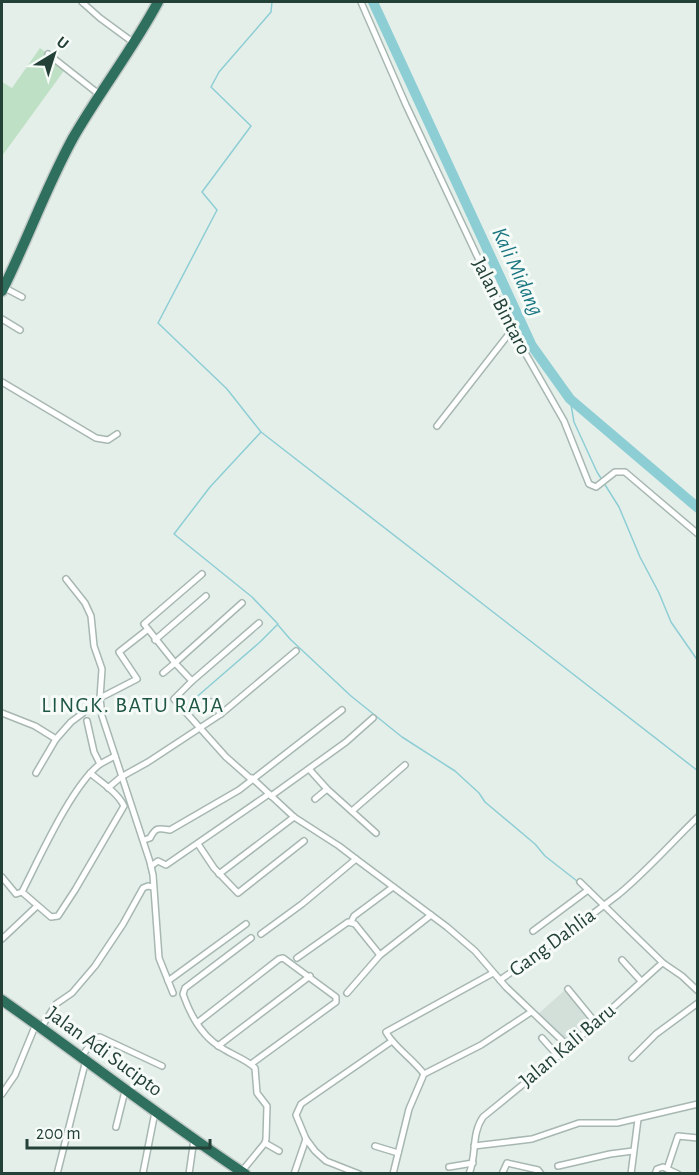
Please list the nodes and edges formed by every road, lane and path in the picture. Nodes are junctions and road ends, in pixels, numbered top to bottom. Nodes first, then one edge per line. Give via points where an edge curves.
1 (82, 2) edge
2 (158, 2) edge
3 (361, 2) edge
4 (134, 43) junction
5 (48, 54) dead end
6 (100, 94) junction
7 (2, 289) edge
8 (22, 297) dead end
9 (2, 319) edge
10 (20, 330) dead end
11 (512, 330) junction
12 (2, 381) edge
13 (437, 426) dead end
14 (117, 434) dead end
15 (698, 534) edge
16 (202, 574) dead end
17 (66, 579) dead end
18 (206, 596) dead end
19 (242, 603) dead end
20 (259, 623) dead end
21 (147, 630) junction
22 (155, 640) junction
23 (296, 651) dead end
24 (175, 663) junction
25 (163, 673) dead end
26 (192, 681) junction
27 (100, 698) junction
28 (211, 702) dead end
29 (342, 710) dead end
30 (2, 713) edge
31 (83, 713) dead end
32 (221, 714) junction
33 (373, 718) dead end
34 (87, 721) dead end
35 (200, 727) junction
36 (56, 739) junction
37 (115, 756) junction
38 (100, 764) junction
39 (405, 765) dead end
40 (309, 770) junction
41 (36, 773) dead end
42 (90, 773) junction
43 (121, 777) junction
44 (251, 779) junction
45 (108, 788) junction
46 (327, 789) junction
47 (270, 795) junction
48 (315, 799) dead end
49 (352, 811) junction
50 (294, 817) junction
51 (698, 817) edge
52 (376, 833) dead end
53 (144, 840) junction
54 (304, 841) dead end
55 (198, 844) junction
56 (356, 860) junction
57 (151, 866) junction
58 (219, 874) junction
59 (2, 877) edge
60 (580, 882) dead end
61 (153, 887) junction
62 (393, 887) junction
63 (588, 890) junction
64 (22, 892) junction
65 (603, 904) junction
66 (37, 906) junction
67 (431, 915) junction
68 (351, 922) junction
69 (246, 924) dead end
70 (533, 931) dead end
71 (261, 934) dead end
72 (251, 938) dead end
73 (2, 939) edge
74 (380, 955) junction
75 (297, 958) dead end
76 (622, 960) dead end
77 (663, 963) junction
78 (493, 973) junction
79 (310, 976) junction
80 (500, 980) junction
81 (168, 981) junction
82 (641, 981) junction
83 (568, 989) dead end
84 (698, 991) edge
85 (173, 993) dead end
86 (347, 993) dead end
87 (2, 1000) edge
88 (698, 1003) edge
89 (531, 1012) junction
90 (595, 1022) junction
91 (196, 1023) junction
92 (39, 1026) junction
93 (542, 1038) dead end
94 (392, 1041) junction
95 (218, 1047) junction
96 (569, 1047) junction
97 (558, 1056) junction
98 (84, 1058) junction
99 (632, 1058) dead end
100 (251, 1064) junction
101 (162, 1066) dead end
102 (424, 1074) junction
103 (126, 1090) junction
104 (2, 1094) edge
105 (698, 1104) edge
106 (154, 1112) junction
107 (638, 1119) junction
108 (116, 1127) dead end
109 (698, 1138) edge
110 (194, 1139) junction
111 (306, 1139) junction
112 (265, 1143) junction
113 (375, 1146) dead end
114 (474, 1146) junction
115 (279, 1151) dead end
116 (633, 1151) junction
117 (398, 1153) junction
118 (473, 1163) junction
119 (558, 1166) dead end
120 (449, 1167) dead end
121 (667, 1169) junction
122 (243, 1172) edge
123 (57, 1173) edge
124 (143, 1173) edge
125 (189, 1173) edge
126 (294, 1173) edge
127 (359, 1173) edge
128 (393, 1173) edge
129 (469, 1173) edge
130 (502, 1173) edge
131 (541, 1173) edge
132 (631, 1173) edge
133 (655, 1173) edge
134 (678, 1173) edge

1 - 4 street
2 - 4 highway
3 - 11 street, Jalan Bintaro
4 - 6 highway
5 - 6 street
6 - 7 highway via 64,154
7 - 8 street
9 - 10 street
11 - 13 street
11 - 15 street, Jalan Bintaro via 564,421 589,484 594,487 618,471 628,474
12 - 14 street via 99,439 108,440
16 - 21 street via 145,622
17 - 27 street via 91,616 94,646 102,669
18 - 22 street
19 - 24 street
20 - 26 street
21 - 22 street
21 - 27 street via 119,652 137,679
22 - 24 street
23 - 32 street
24 - 25 street
24 - 26 street
26 - 35 street via 174,699
27 - 37 street
28 - 32 street
29 - 44 street
30 - 36 street
31 - 36 street
32 - 35 street
33 - 40 street
34 - 38 street
35 - 43 street
35 - 44 street via 226,758
36 - 41 street
37 - 38 street
37 - 43 street
38 - 42 street
39 - 49 street
40 - 46 street
40 - 47 street
42 - 45 street
42 - 64 street
43 - 45 street
43 - 53 street
44 - 47 street
44 - 53 street via 170,830 158,828
45 - 66 street via 124,806 75,890 55,917
46 - 48 street
46 - 49 street
47 - 50 street
47 - 55 street
49 - 52 street
50 - 56 street
50 - 58 street
51 - 65 street, Gang Dahlia
53 - 57 street
54 - 58 street via 240,893
55 - 57 street via 166,865 158,861
55 - 58 street
56 - 62 street
56 - 71 street
57 - 61 street
59 - 64 street via 16,894
60 - 63 street
61 - 81 street via 159,958
61 - 92 street via 142,889 95,966
62 - 67 street
62 - 68 street
63 - 65 street
63 - 70 street
64 - 66 street
65 - 77 street
65 - 80 street, Gang Dahlia via 565,936
66 - 73 street
67 - 74 street
67 - 78 street via 475,951
68 - 74 street
68 - 75 street
69 - 81 street
72 - 91 street via 183,991
74 - 86 street
76 - 82 street
77 - 82 street, Jalan Kali Baru
77 - 84 street
78 - 80 street
78 - 94 street via 386,1032
79 - 91 street via 279,959
79 - 95 street
79 - 100 street via 336,997 336,1002
80 - 89 street
81 - 85 street
82 - 90 street, Jalan Kali Baru
83 - 90 street
87 - 92 highway, Jalan Adi Sucipto
88 - 99 street via 652,1037
89 - 96 street
89 - 102 street via 481,1045
90 - 96 street, Jalan Kali Baru
91 - 95 street
92 - 98 highway, Jalan Adi Sucipto
92 - 104 street
93 - 97 street
94 - 102 street
94 - 111 street via 301,1104 296,1115
95 - 100 street
96 - 97 street, Jalan Kali Baru
97 - 114 street, Jalan Kali Baru via 483,1117
98 - 101 street via 95,1038 100,1037
98 - 103 highway, Jalan Adi Sucipto
98 - 123 street
100 - 112 street via 256,1073 257,1093 267,1106
102 - 117 street via 412,1098
103 - 106 highway, Jalan Adi Sucipto
103 - 108 street
105 - 107 street
106 - 110 highway, Jalan Adi Sucipto
106 - 124 street
107 - 114 street via 579,1123 532,1138
107 - 116 street
109 - 121 street via 678,1136
110 - 122 highway, Jalan Adi Sucipto
110 - 125 street
111 - 126 street
111 - 127 street via 322,1159
112 - 115 street
112 - 122 street
113 - 117 street
114 - 118 street, Jalan Kali Baru
116 - 119 street
116 - 132 street
117 - 128 street
118 - 120 street
118 - 129 street, Jalan Kali Baru
121 - 133 street via 659,1168
121 - 134 street
130 - 131 street via 507,1163

